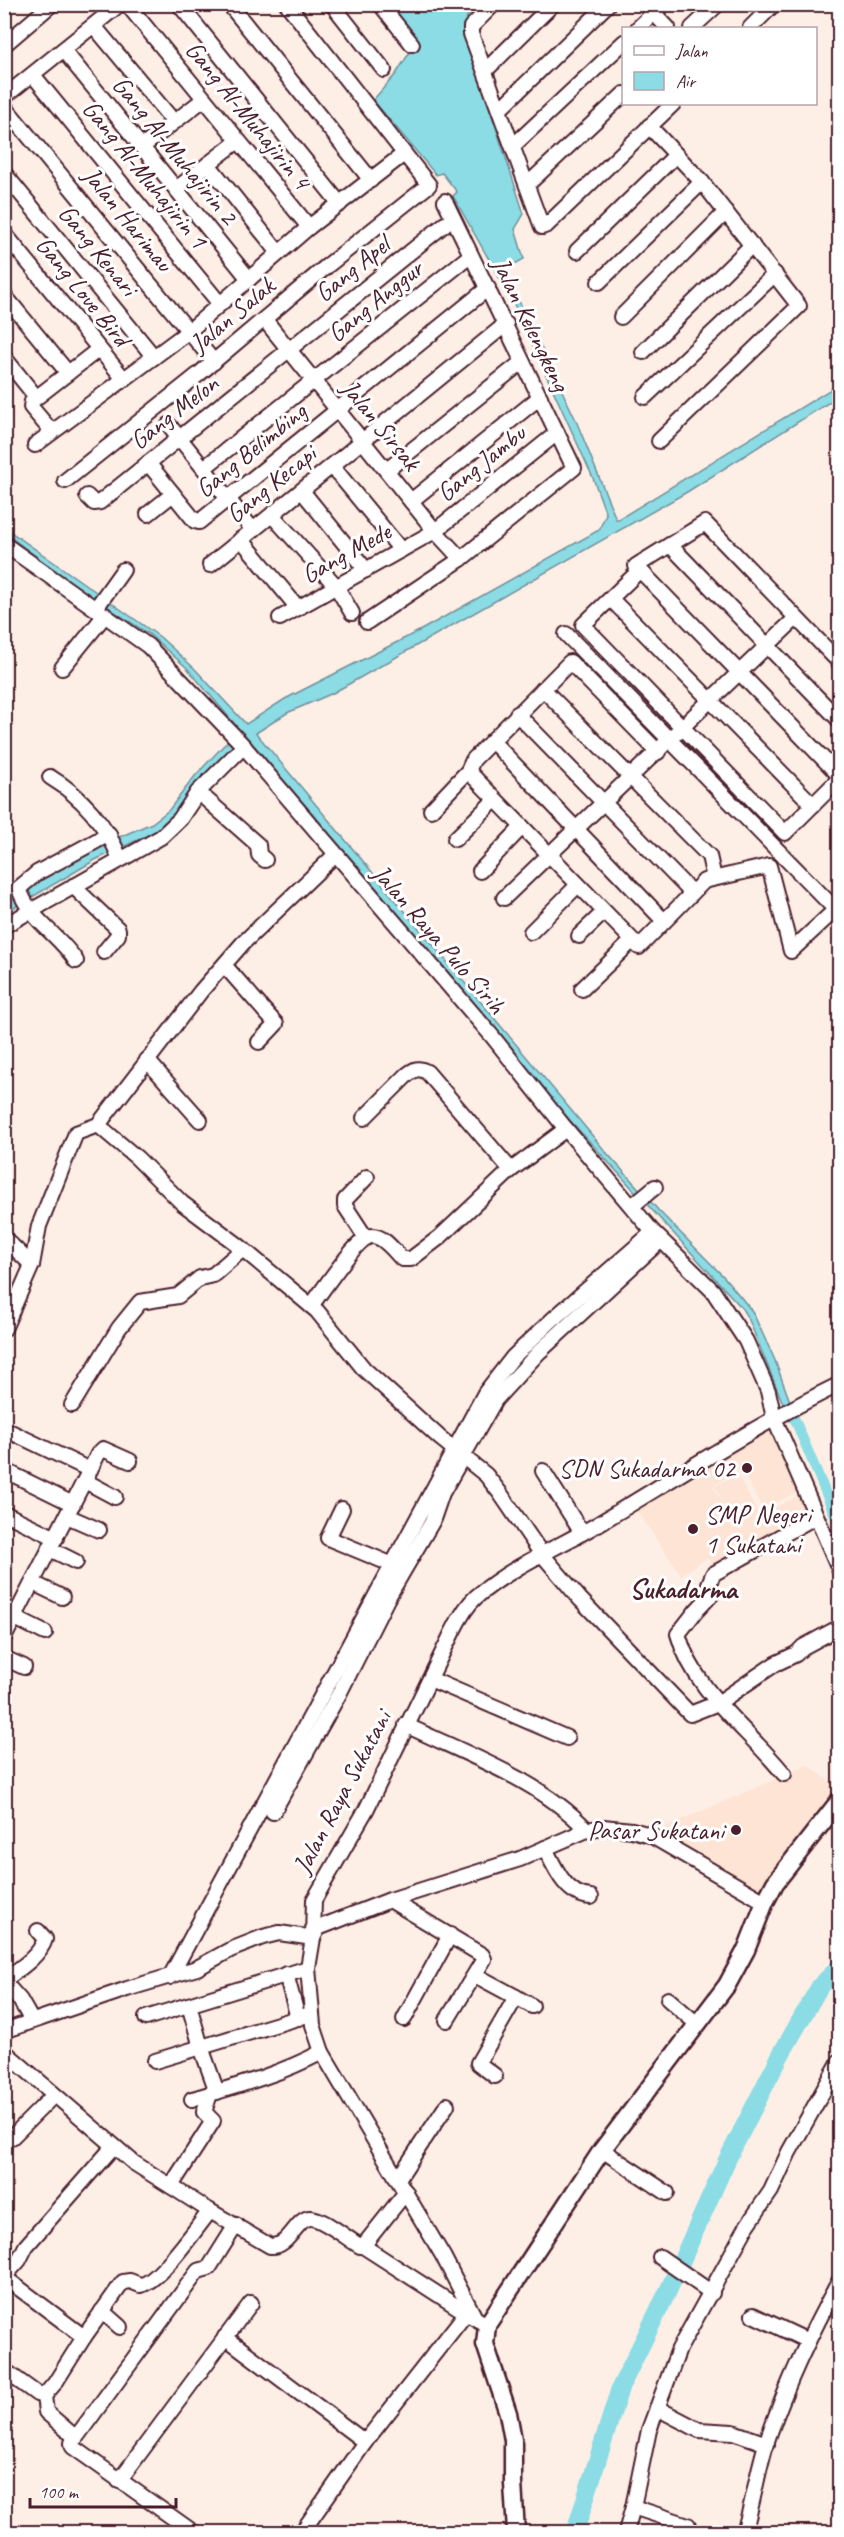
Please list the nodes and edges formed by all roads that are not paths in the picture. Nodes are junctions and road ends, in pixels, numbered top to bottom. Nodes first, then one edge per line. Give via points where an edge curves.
1 (52, 4) edge
2 (120, 4) edge
3 (127, 4) edge
4 (179, 4) edge
5 (229, 4) edge
6 (287, 4) edge
7 (332, 4) edge
8 (380, 4) edge
9 (494, 4) edge
10 (553, 4) edge
11 (608, 4) edge
12 (718, 4) edge
13 (774, 4) edge
14 (654, 7) edge
15 (94, 26) junction
16 (639, 27) edge
17 (667, 27) edge
18 (693, 27) edge
19 (751, 27) edge
20 (412, 44) dead end
21 (622, 44) edge
22 (4, 45) edge
23 (64, 51) junction
24 (384, 70) dead end
25 (486, 70) junction
26 (33, 75) junction
27 (622, 96) edge
28 (4, 97) edge
29 (204, 99) junction
30 (672, 105) edge
31 (4, 106) edge
32 (500, 109) junction
33 (174, 122) junction
34 (649, 126) junction
35 (238, 141) junction
36 (513, 146) junction
37 (142, 147) junction
38 (676, 155) junction
39 (399, 157) dead end
40 (208, 164) junction
41 (4, 173) edge
42 (371, 180) junction
43 (702, 182) junction
44 (527, 185) junction
45 (176, 189) junction
46 (445, 201) dead end
47 (340, 204) junction
48 (726, 212) junction
49 (445, 224) dead end
50 (309, 227) junction
51 (4, 233) edge
52 (752, 245) junction
53 (577, 251) dead end
54 (279, 253) junction
55 (466, 259) dead end
56 (775, 274) junction
57 (249, 279) junction
58 (599, 282) dead end
59 (488, 288) junction
60 (4, 295) edge
61 (220, 304) junction
62 (621, 317) dead end
63 (265, 320) junction
64 (506, 324) junction
65 (189, 331) junction
66 (99, 349) junction
67 (290, 351) junction
68 (643, 352) dead end
69 (4, 357) edge
70 (154, 357) junction
71 (214, 362) junction
72 (522, 363) junction
73 (68, 373) junction
74 (124, 379) junction
75 (314, 380) junction
76 (36, 397) junction
77 (540, 397) junction
78 (645, 397) dead end
79 (338, 410) junction
80 (169, 425) dead end
81 (52, 432) junction
82 (556, 433) junction
83 (180, 438) junction
84 (363, 441) junction
85 (658, 441) dead end
86 (35, 445) dead end
87 (148, 463) junction
88 (332, 466) junction
89 (204, 468) junction
90 (387, 470) junction
91 (65, 481) dead end
92 (302, 491) junction
93 (173, 494) junction
94 (87, 496) dead end
95 (228, 498) junction
96 (411, 501) junction
97 (148, 514) dead end
98 (272, 515) junction
99 (253, 530) junction
100 (435, 531) junction
101 (241, 539) junction
102 (4, 544) edge
103 (670, 545) junction
104 (401, 550) junction
105 (461, 559) junction
106 (210, 565) dead end
107 (123, 570) dead end
108 (366, 570) junction
109 (640, 570) junction
110 (336, 586) junction
111 (611, 598) junction
112 (101, 606) junction
113 (298, 608) junction
114 (352, 613) dead end
115 (280, 618) dead end
116 (796, 618) junction
117 (367, 622) dead end
118 (566, 634) dead end
119 (767, 646) junction
120 (840, 663) edge
121 (62, 668) dead end
122 (739, 673) junction
123 (543, 689) junction
124 (711, 701) junction
125 (517, 714) junction
126 (840, 721) edge
127 (684, 728) junction
128 (238, 740) junction
129 (492, 741) junction
130 (670, 741) junction
131 (658, 752) junction
132 (468, 771) junction
133 (50, 777) dead end
134 (840, 777) edge
135 (630, 778) junction
136 (198, 792) junction
137 (495, 800) junction
138 (604, 803) junction
139 (813, 805) junction
140 (430, 810) dead end
141 (522, 827) junction
142 (577, 829) junction
143 (110, 836) junction
144 (455, 839) dead end
145 (335, 855) junction
146 (549, 855) junction
147 (119, 856) junction
148 (265, 860) dead end
149 (480, 870) dead end
150 (714, 878) junction
151 (578, 885) junction
152 (73, 886) junction
153 (692, 893) junction
154 (504, 898) dead end
155 (29, 909) junction
156 (604, 912) junction
157 (837, 912) edge
158 (664, 921) junction
159 (4, 926) edge
160 (531, 932) dead end
161 (579, 936) dead end
162 (632, 941) junction
163 (104, 952) dead end
164 (76, 961) dead end
165 (225, 966) junction
166 (582, 989) dead end
167 (259, 1042) dead end
168 (147, 1060) junction
169 (364, 1118) dead end
170 (200, 1120) dead end
171 (98, 1125) junction
172 (566, 1130) junction
173 (511, 1170) junction
174 (367, 1177) dead end
175 (657, 1236) junction
176 (4, 1238) edge
177 (366, 1238) junction
178 (243, 1249) junction
179 (32, 1266) junction
180 (579, 1297) junction
181 (594, 1301) junction
182 (311, 1306) junction
183 (567, 1315) junction
184 (4, 1329) edge
185 (840, 1384) edge
186 (72, 1405) dead end
187 (785, 1411) junction
188 (10, 1432) dead end
189 (455, 1449) junction
190 (130, 1461) dead end
191 (4, 1470) edge
192 (543, 1471) dead end
193 (87, 1476) junction
194 (115, 1497) dead end
195 (342, 1509) dead end
196 (70, 1510) junction
197 (4, 1513) edge
198 (815, 1517) junction
199 (99, 1530) dead end
200 (582, 1533) junction
201 (53, 1543) junction
202 (541, 1553) junction
203 (76, 1562) dead end
204 (393, 1565) junction
205 (840, 1571) edge
206 (33, 1583) junction
207 (62, 1597) dead end
208 (368, 1625) junction
209 (9, 1627) edge
210 (840, 1627) edge
211 (45, 1633) dead end
212 (4, 1658) edge
213 (24, 1667) dead end
214 (430, 1679) junction
215 (718, 1703) junction
216 (406, 1725) junction
217 (567, 1738) dead end
218 (784, 1774) dead end
219 (840, 1800) edge
220 (273, 1812) dead end
221 (587, 1830) junction
222 (545, 1848) junction
223 (591, 1897) dead end
224 (390, 1899) junction
225 (765, 1902) junction
226 (38, 1931) dead end
227 (450, 1935) junction
228 (313, 1938) junction
229 (308, 1968) junction
230 (286, 1974) junction
231 (475, 1975) junction
232 (170, 1977) junction
233 (4, 1981) edge
234 (516, 1998) junction
235 (668, 1999) dead end
236 (189, 2005) junction
237 (532, 2006) dead end
238 (305, 2016) junction
239 (146, 2018) dead end
240 (404, 2019) dead end
241 (447, 2020) dead end
242 (32, 2021) junction
243 (696, 2023) junction
244 (4, 2031) edge
245 (201, 2047) junction
246 (4, 2051) edge
247 (322, 2052) junction
248 (155, 2061) dead end
249 (840, 2061) edge
250 (495, 2076) dead end
251 (213, 2093) junction
252 (54, 2095) junction
253 (192, 2099) dead end
254 (447, 2105) dead end
255 (12, 2138) dead end
256 (113, 2147) junction
257 (602, 2150) junction
258 (398, 2179) junction
259 (171, 2186) junction
260 (406, 2192) junction
261 (667, 2193) dead end
262 (210, 2211) junction
263 (236, 2225) junction
264 (363, 2246) junction
265 (660, 2257) dead end
266 (4, 2277) edge
267 (840, 2280) edge
268 (711, 2293) junction
269 (251, 2302) dead end
270 (102, 2311) junction
271 (753, 2315) dead end
272 (476, 2318) junction
273 (120, 2327) dead end
274 (84, 2337) junction
275 (225, 2337) junction
276 (807, 2341) junction
277 (4, 2370) edge
278 (44, 2396) junction
279 (657, 2408) junction
280 (75, 2438) junction
281 (365, 2442) junction
282 (767, 2444) junction
283 (119, 2481) junction
284 (633, 2507) junction
285 (688, 2525) dead end
286 (193, 2532) edge
287 (302, 2532) edge
288 (516, 2532) edge
289 (626, 2532) edge
290 (744, 2532) edge

1 - 22 street
2 - 15 street
3 - 29 street, Gang Al-Muhajirin 4
4 - 47 street
5 - 42 street
6 - 63 street, Jalan Salak via 429,185
7 - 24 street
8 - 20 street
9 - 25 street via 471,27
10 - 25 street
11 - 32 street
12 - 18 street
13 - 19 street
14 - 16 street
14 - 17 street
15 - 23 street
15 - 33 street
21 - 36 street
23 - 26 street
23 - 37 street, Gang Al-Muhajirin 2
25 - 32 street
26 - 28 street
26 - 61 street, Gang Al-Muhajirin 1
27 - 44 street
29 - 33 street
29 - 35 street, Gang Al-Muhajirin 4
30 - 34 street
31 - 65 street, Jalan Harimau
32 - 36 street
33 - 37 street
34 - 38 street
34 - 44 street via 545,227 540,225
35 - 40 street
35 - 50 street, Gang Al-Muhajirin 4
36 - 44 street
37 - 45 street, Gang Al-Muhajirin 2
38 - 43 street
38 - 53 street
39 - 42 street
40 - 45 street
40 - 54 street
41 - 70 street, Gang Kenari
42 - 47 street
43 - 48 street
43 - 58 street
45 - 57 street, Gang Al-Muhajirin 2
46 - 59 street, Jalan Kelengkeng
47 - 50 street
48 - 52 street
48 - 62 street
49 - 67 street, Gang Apel
50 - 54 street
51 - 66 street, Gang Love Bird
52 - 56 street
52 - 68 street
54 - 57 street
55 - 75 street, Gang Anggur
56 - 78 street
56 - 85 street via 798,308
57 - 61 street
59 - 64 street, Jalan Kelengkeng
59 - 79 street, Gang Belimbing
60 - 73 street
61 - 65 street
63 - 67 street, Jalan Sirsak
63 - 71 street, Jalan Salak
64 - 72 street, Jalan Kelengkeng
64 - 84 street, Gang Kecapi
65 - 70 street
65 - 71 street, Jalan Harimau
66 - 73 street
66 - 74 street, Gang Love Bird
67 - 75 street, Jalan Sirsak
67 - 83 street, Gang Melon
69 - 76 street
70 - 74 street
71 - 91 street, Jalan Salak
72 - 77 street, Jalan Kelengkeng
72 - 90 street
73 - 76 street
74 - 81 street
75 - 79 street, Jalan Sirsak
75 - 89 street, Gang Anggur
76 - 81 street via 31,407
77 - 82 street, Jalan Kelengkeng
77 - 96 street
79 - 84 street, Jalan Sirsak
79 - 95 street, Gang Belimbing
80 - 83 street
81 - 86 street
82 - 100 street, Gang Jambu
82 - 105 street, Jalan Kelengkeng via 574,468
83 - 87 street, Gang Melon
83 - 89 street
84 - 88 street, Gang Kecapi
84 - 90 street, Jalan Sirsak
87 - 93 street, Gang Belimbing
87 - 94 street, Gang Melon via 100,502 94,503
88 - 92 street, Gang Kecapi
88 - 104 street
89 - 95 street
90 - 96 street, Jalan Sirsak
92 - 98 street, Gang Kecapi
92 - 108 street
93 - 95 street, Gang Belimbing via 197,522
93 - 97 street
95 - 99 street
96 - 100 street, Jalan Sirsak
98 - 99 street, Gang Kecapi
98 - 110 street
99 - 101 street, Gang Kecapi
100 - 104 street, Gang Mede
100 - 105 street, Jalan Sirsak
101 - 106 street, Gang Kecapi
101 - 113 street
102 - 112 street, Jalan Raya Pulo Sirih
103 - 109 street via 636,566
103 - 116 street via 705,523
103 - 119 street
104 - 108 street, Gang Mede
105 - 117 street
107 - 112 street
108 - 110 street, Gang Mede
109 - 111 street
109 - 122 street
110 - 113 street, Gang Mede
110 - 114 street
111 - 124 street
111 - 127 street via 583,625
112 - 121 street
112 - 128 street, Jalan Raya Pulo Sirih via 147,646
113 - 115 street, Gang Mede
116 - 119 street
116 - 120 street
118 - 130 street
119 - 122 street
119 - 126 street
122 - 124 street
122 - 134 street
123 - 125 street
123 - 131 street via 570,662
123 - 135 street
124 - 127 street
124 - 139 street
125 - 129 street
125 - 138 street
127 - 130 street
127 - 139 street via 785,833
128 - 136 street
128 - 145 street, Jalan Raya Pulo Sirih
129 - 132 street
129 - 142 street
130 - 131 street
130 - 157 street
131 - 135 street
132 - 137 street
132 - 140 street
133 - 143 street via 71,791
134 - 139 street
135 - 138 street
135 - 150 street via 709,856
136 - 147 street via 172,828
136 - 148 street via 258,845 259,855
137 - 141 street
137 - 144 street
138 - 142 street
138 - 153 street
141 - 146 street
141 - 149 street
142 - 146 street
142 - 158 street
143 - 147 street
143 - 155 street via 37,873 20,886
145 - 165 street via 269,916
145 - 172 street, Jalan Raya Pulo Sirih via 492,1036
146 - 151 street
146 - 154 street
147 - 152 street
150 - 153 street via 704,881
150 - 157 street via 769,866 791,951
151 - 156 street
151 - 160 street
152 - 155 street
152 - 163 street via 118,929 118,935
153 - 158 street
155 - 159 street
155 - 164 street
156 - 161 street
156 - 162 street
158 - 162 street via 639,947
162 - 166 street
165 - 167 street via 276,1024
165 - 168 street
168 - 170 street
168 - 171 street
169 - 173 street via 407,1074 420,1068
171 - 178 street via 182,1203
171 - 179 street via 76,1133 39,1226
172 - 173 street
172 - 175 street, Jalan Raya Pulo Sirih via 643,1197
173 - 177 street via 411,1259 402,1259 374,1236
174 - 177 street via 345,1200
175 - 180 street
175 - 181 street
175 - 187 street, Jalan Raya Pulo Sirih via 713,1291 736,1323 768,1391
176 - 179 street
177 - 182 street
178 - 182 street
178 - 186 street via 213,1275 200,1278 178,1296 140,1302 119,1328
179 - 184 street
180 - 181 street
180 - 183 street
181 - 183 street
182 - 189 street via 364,1368
183 - 189 street via 513,1357 506,1377 485,1393
185 - 187 street, Jalan Raya Sukatani
187 - 198 street
187 - 200 street, Jalan Raya Sukatani
188 - 193 street
189 - 202 street via 500,1493
189 - 204 street
189 - 208 street via 432,1522
190 - 193 street via 103,1449
191 - 196 street
192 - 200 street
193 - 194 street
193 - 196 street
195 - 204 street via 328,1538
196 - 199 street
196 - 201 street
197 - 201 street
198 - 205 street
198 - 215 street via 713,1574 709,1584 712,1594 678,1634 699,1678
200 - 202 street, Jalan Raya Sukatani
201 - 203 street
201 - 206 street
202 - 214 street, Jalan Raya Sukatani via 470,1603
202 - 215 street via 690,1714
204 - 208 street
206 - 207 street
206 - 209 street
208 - 220 street
208 - 232 street
209 - 211 street
210 - 215 street
212 - 213 street
214 - 216 street, Jalan Raya Sukatani
214 - 217 street
215 - 218 street
216 - 221 street via 531,1786 565,1807
216 - 228 street, Jalan Raya Sukatani via 366,1810 314,1900
219 - 225 main road
221 - 222 street
221 - 225 street via 618,1828 650,1835
222 - 223 street via 571,1891
222 - 224 street
224 - 227 street
224 - 228 street via 318,1928
225 - 243 main road via 727,1985
226 - 233 street via 45,1939 43,1945
227 - 231 street via 482,1955 484,1959
227 - 240 street
228 - 229 street, Jalan Raya Sukatani
228 - 232 street via 279,1933 263,1937
229 - 230 street
229 - 238 street, Jalan Raya Sukatani
230 - 236 street
230 - 238 street
231 - 234 street
231 - 241 street
232 - 242 street
233 - 242 street
234 - 237 street
234 - 250 street via 478,2063
235 - 243 street
236 - 239 street
236 - 245 street
238 - 245 street
238 - 247 street, Jalan Raya Sukatani
242 - 244 street
243 - 257 main road
245 - 248 street
245 - 251 street
246 - 252 street
247 - 251 street via 303,2064
247 - 258 street, Jalan Raya Sukatani
249 - 268 street
251 - 253 street
251 - 259 street via 204,2112 213,2121
252 - 255 street
252 - 256 street
254 - 258 street
256 - 259 street
256 - 266 street via 26,2246
257 - 261 street
257 - 272 main road
258 - 260 street, Jalan Raya Sukatani
259 - 262 street
260 - 264 street
260 - 272 street, Jalan Raya Sukatani
262 - 263 street
262 - 270 street via 149,2282 123,2282
263 - 264 street via 274,2247 310,2218
263 - 280 street via 209,2268 198,2271
264 - 272 street
265 - 268 street
266 - 274 street
267 - 276 street
268 - 279 street via 679,2349
269 - 275 street
270 - 273 street
270 - 274 street
271 - 276 street
272 - 281 street
272 - 288 main road, Jalan Raya Sukatani via 508,2413 513,2440
274 - 278 street
275 - 281 street
275 - 283 street
276 - 282 street
277 - 278 street
278 - 280 street via 46,2412
279 - 282 street via 699,2430 733,2432
279 - 284 street
280 - 283 street via 73,2447
281 - 287 street
282 - 290 street
283 - 286 street
284 - 285 street
284 - 289 street

